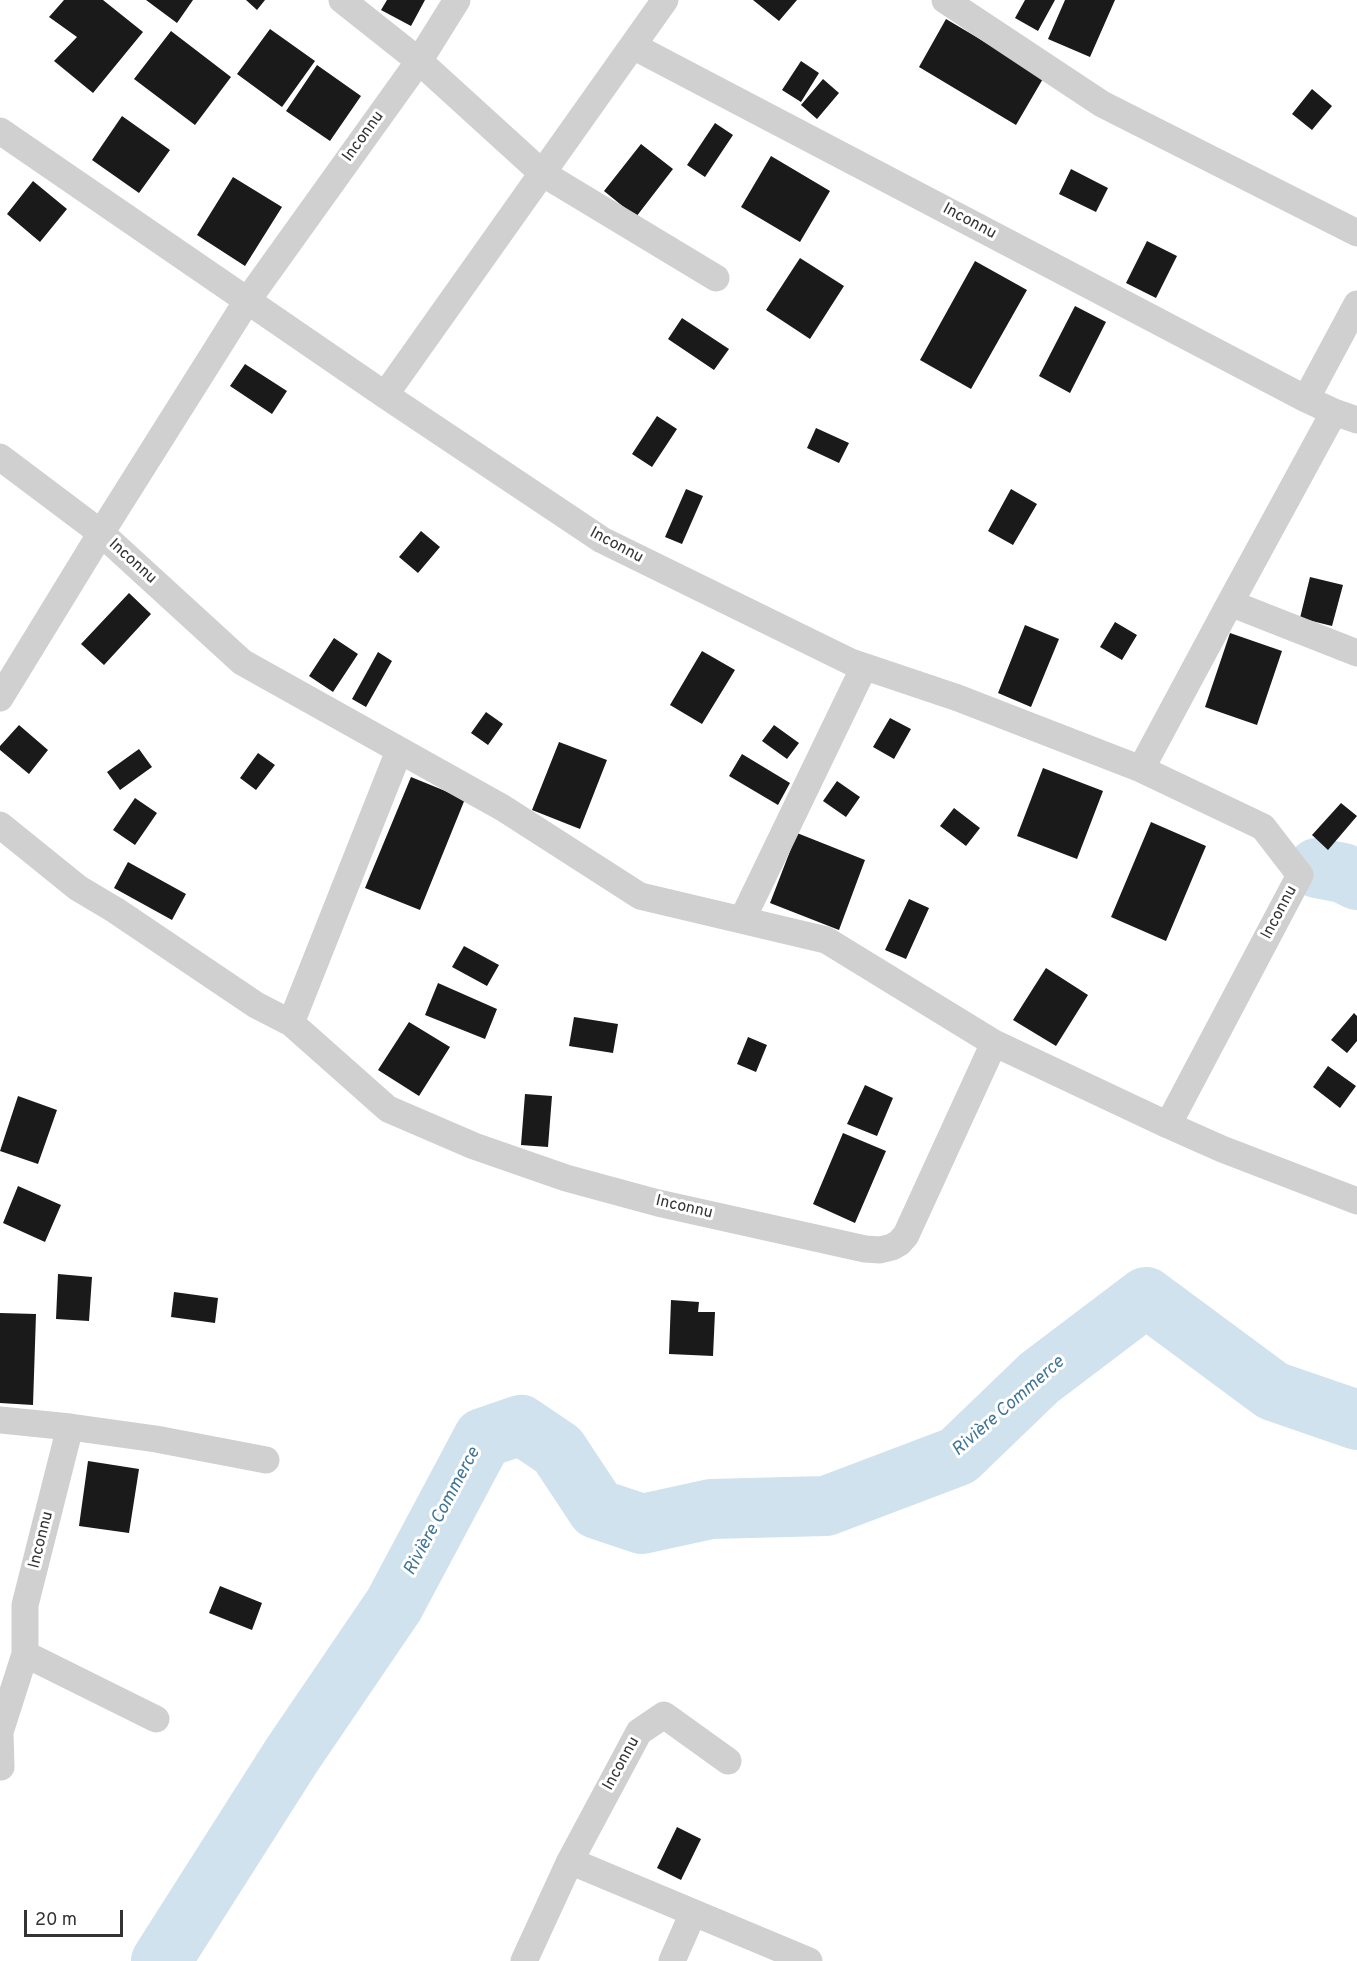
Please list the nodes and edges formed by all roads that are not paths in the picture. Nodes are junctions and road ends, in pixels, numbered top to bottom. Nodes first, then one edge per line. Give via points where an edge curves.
1 (342, 0) edge
2 (457, 0) edge
3 (665, 0) edge
4 (945, 0) edge
5 (633, 46) junction
6 (419, 61) junction
7 (0, 131) edge
8 (542, 173) junction
9 (1357, 233) edge
10 (716, 278) dead end
11 (247, 301) junction
12 (1357, 304) edge
13 (385, 395) junction
14 (1306, 399) junction
15 (1346, 416) edge
16 (0, 458) edge
17 (100, 533) junction
18 (1230, 603) junction
19 (1357, 653) edge
20 (864, 667) junction
21 (0, 698) edge
22 (399, 751) junction
23 (1141, 769) junction
24 (0, 825) edge
25 (742, 920) junction
26 (291, 1023) junction
27 (994, 1043) junction
28 (1168, 1125) junction
29 (1357, 1201) edge
30 (0, 1420) edge
31 (70, 1427) junction
32 (266, 1460) dead end
33 (25, 1654) junction
34 (156, 1719) dead end
35 (728, 1761) dead end
36 (1, 1767) edge
37 (570, 1861) junction
38 (693, 1913) junction
39 (524, 1961) edge
40 (672, 1961) edge
41 (809, 1961) edge

1 - 6 street
2 - 6 street, Inconnu
3 - 5 street
4 - 9 street via 1102,104
5 - 8 street
5 - 14 street, Inconnu
6 - 8 street
6 - 11 street, Inconnu
7 - 11 street, Inconnu
8 - 10 street
8 - 13 street
11 - 13 street, Inconnu
11 - 17 street, Inconnu
12 - 14 street
13 - 20 street, Inconnu via 602,540
14 - 15 street, Inconnu
15 - 18 street, Inconnu
16 - 17 street, Inconnu
17 - 21 street, Inconnu
17 - 22 street, Inconnu via 242,662
18 - 19 street
18 - 23 street, Inconnu
20 - 23 street, Inconnu via 958,698
20 - 25 street
22 - 25 street, Inconnu via 502,808 640,896
22 - 26 street
23 - 28 street, Inconnu via 1263,827 1300,875
24 - 26 street, Inconnu via 78,888 256,1005
25 - 27 street, Inconnu via 826,940
26 - 27 street, Inconnu via 388,1109 474,1146 566,1178 658,1203 880,1250 892,1247 906,1235
27 - 28 street, Inconnu
28 - 29 street, Inconnu
30 - 31 street
31 - 32 street
31 - 33 street, Inconnu via 25,1605
33 - 34 street
33 - 36 street, Inconnu via 0,1732
35 - 37 street, Inconnu via 664,1715 639,1732
37 - 38 street
37 - 39 street, Inconnu
38 - 40 street
38 - 41 street

